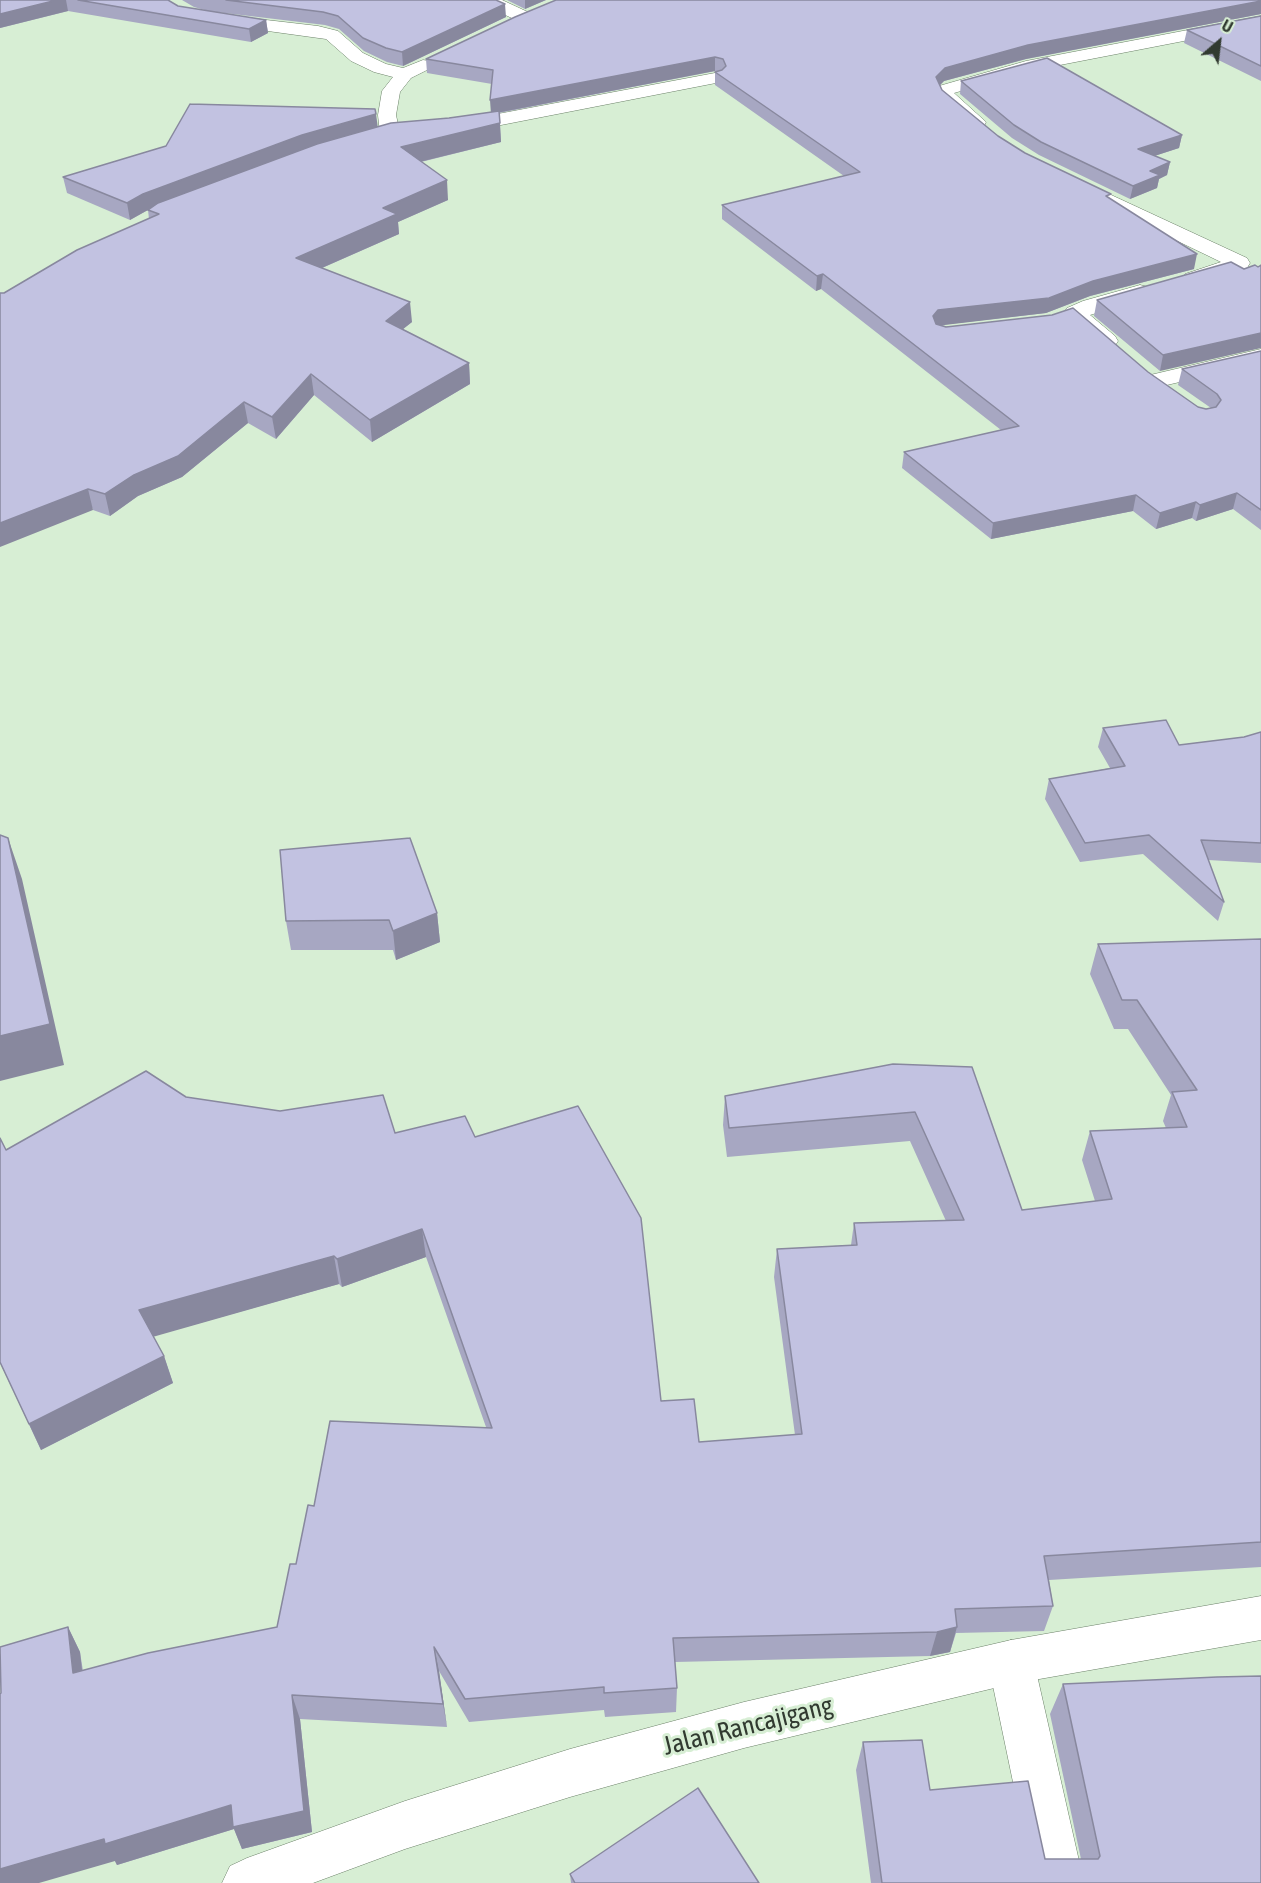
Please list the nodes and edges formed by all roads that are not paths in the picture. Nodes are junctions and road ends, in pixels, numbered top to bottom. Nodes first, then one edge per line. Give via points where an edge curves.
1 (488, 0) edge
2 (545, 10) edge
3 (524, 17) junction
4 (208, 18) edge
5 (1261, 21) edge
6 (500, 28) edge
7 (441, 56) edge
8 (405, 74) junction
9 (715, 78) edge
10 (439, 130) edge
11 (995, 136) edge
12 (368, 141) edge
13 (1065, 179) edge
14 (1261, 259) edge
15 (1239, 263) junction
16 (1261, 356) edge
17 (1139, 369) junction
18 (1173, 395) edge
19 (1261, 1618) edge
20 (1011, 1662) junction
21 (248, 1883) edge
22 (1059, 1883) edge

1 - 3 street
2 - 3 street
3 - 6 street
4 - 8 street via 318,31 332,35 357,57
5 - 11 street via 1026,66 945,90 949,99
7 - 8 street
8 - 12 street via 391,91 387,115 400,134
9 - 10 street
13 - 15 street
14 - 15 street
15 - 17 street via 1066,316
16 - 17 street
17 - 18 street
19 - 20 street, Jalan Rancajigang
20 - 21 street, Jalan Rancajigang via 744,1725 570,1773 405,1826
20 - 22 street

